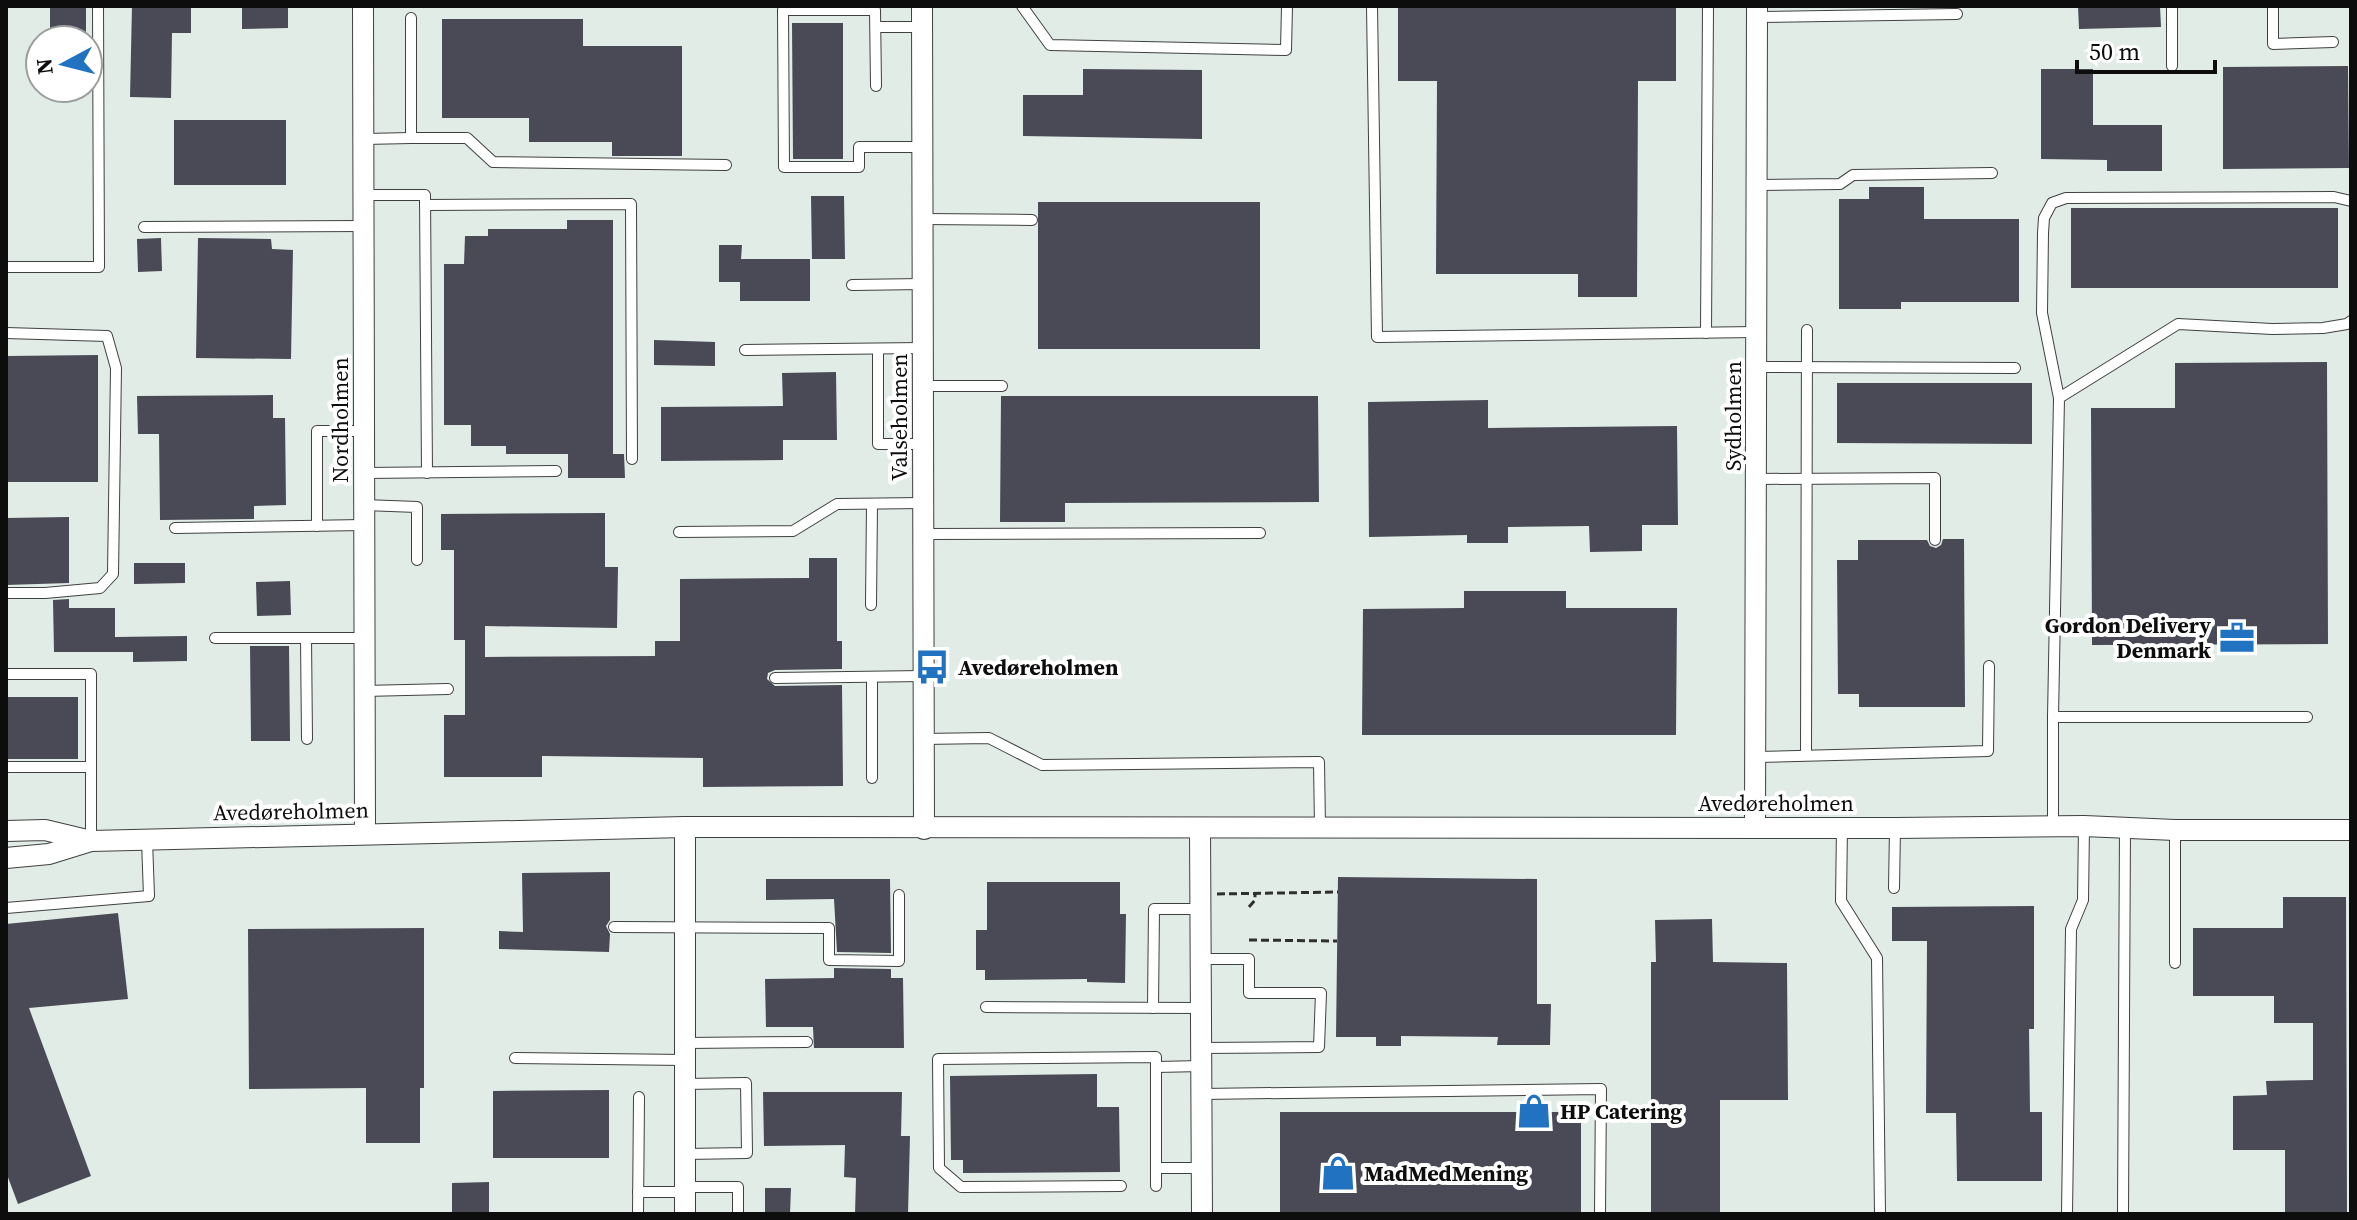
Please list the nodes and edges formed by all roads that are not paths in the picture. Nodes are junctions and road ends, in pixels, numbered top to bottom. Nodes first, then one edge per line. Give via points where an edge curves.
1 (98, 6) edge
2 (363, 6) edge
3 (922, 6) edge
4 (1022, 6) edge
5 (1287, 6) edge
6 (1372, 6) edge
7 (1708, 6) edge
8 (2172, 6) edge
9 (2273, 6) edge
10 (1757, 11) edge
11 (1957, 14) dead end
12 (411, 18) dead end
13 (876, 27) junction
14 (922, 27) junction
15 (2333, 42) dead end
16 (2172, 66) dead end
17 (876, 86) dead end
18 (411, 138) junction
19 (364, 139) junction
20 (923, 147) junction
21 (726, 165) dead end
22 (1992, 173) dead end
23 (1757, 185) junction
24 (363, 195) junction
25 (2351, 201) edge
26 (425, 205) junction
27 (922, 219) junction
28 (1032, 220) dead end
29 (363, 226) junction
30 (144, 227) dead end
31 (6, 267) edge
32 (922, 284) junction
33 (852, 285) dead end
34 (2351, 321) edge
35 (1807, 330) dead end
36 (1756, 332) junction
37 (6, 333) edge
38 (1706, 333) junction
39 (922, 348) junction
40 (878, 349) junction
41 (745, 350) dead end
42 (1756, 367) junction
43 (1807, 368) junction
44 (2015, 368) dead end
45 (922, 386) junction
46 (1002, 386) dead end
47 (2059, 398) junction
48 (364, 431) junction
49 (922, 444) junction
50 (632, 459) dead end
51 (556, 471) dead end
52 (364, 473) junction
53 (427, 473) junction
54 (1757, 479) junction
55 (1806, 479) junction
56 (923, 503) junction
57 (872, 504) junction
58 (364, 515) junction
59 (317, 526) junction
60 (175, 528) dead end
61 (679, 532) dead end
62 (1260, 533) dead end
63 (923, 534) junction
64 (1935, 540) dead end
65 (417, 560) dead end
66 (6, 593) edge
67 (871, 605) dead end
68 (215, 638) dead end
69 (306, 638) junction
70 (364, 638) junction
71 (1989, 666) dead end
72 (6, 674) edge
73 (923, 676) junction
74 (872, 677) junction
75 (775, 678) dead end
76 (448, 689) dead end
77 (364, 691) junction
78 (2053, 717) junction
79 (2307, 717) dead end
80 (307, 739) dead end
81 (922, 739) junction
82 (1806, 755) junction
83 (1756, 757) junction
84 (6, 767) edge
85 (91, 767) junction
86 (872, 778) dead end
87 (1755, 826) junction
88 (2053, 826) junction
89 (2084, 826) junction
90 (685, 827) junction
91 (1320, 827) junction
92 (1842, 827) junction
93 (2125, 827) junction
94 (1200, 828) junction
95 (1895, 828) junction
96 (924, 829) junction
97 (2175, 830) junction
98 (2351, 830) edge
99 (6, 831) edge
100 (365, 834) junction
101 (147, 840) junction
102 (91, 841) junction
103 (6, 858) edge
104 (1894, 888) dead end
105 (899, 895) dead end
106 (1201, 902) junction
107 (6, 908) edge
108 (614, 927) dead end
109 (685, 927) junction
110 (1201, 959) junction
111 (2175, 963) dead end
112 (986, 1007) dead end
113 (1153, 1008) junction
114 (1201, 1008) junction
115 (807, 1042) dead end
116 (685, 1052) junction
117 (1202, 1057) junction
118 (515, 1058) dead end
119 (1156, 1067) junction
120 (685, 1084) junction
121 (1202, 1094) junction
122 (639, 1097) dead end
123 (685, 1154) junction
124 (1156, 1168) junction
125 (1202, 1168) junction
126 (1121, 1186) dead end
127 (1156, 1186) dead end
128 (685, 1189) junction
129 (638, 1192) junction
130 (638, 1214) edge
131 (685, 1214) edge
132 (738, 1214) edge
133 (1202, 1214) edge
134 (1600, 1214) edge
135 (1880, 1214) edge
136 (2067, 1214) edge
137 (2123, 1214) edge

1 - 31 lane via 99,267
2 - 19 street, Nordholmen
3 - 14 street, Valseholmen
4 - 5 lane via 1050,45 1286,50
6 - 38 lane via 1377,337
7 - 38 lane
8 - 16 lane
9 - 15 lane via 2273,44
10 - 11 lane
10 - 23 street, Sydholmen
12 - 18 lane
13 - 14 lane
13 - 17 lane
13 - 20 lane via 875,10 783,10 784,167 859,167 859,147
14 - 20 street, Valseholmen
18 - 19 lane
18 - 21 lane via 467,138 493,162
19 - 24 street, Nordholmen
20 - 27 street, Valseholmen
22 - 23 lane via 1853,175 1840,184
23 - 36 street, Sydholmen
24 - 26 lane via 425,195
24 - 29 street, Nordholmen
25 - 47 lane via 2066,198 2052,203 2044,218 2042,313
26 - 50 lane via 631,204
26 - 53 lane
27 - 28 lane
27 - 32 street, Valseholmen
29 - 30 lane
29 - 48 street, Nordholmen
32 - 33 lane
32 - 39 street, Valseholmen
34 - 47 lane via 2323,328 2272,329 2178,324
35 - 43 lane
36 - 38 lane
36 - 42 street, Sydholmen
37 - 66 lane via 107,336 116,368 113,574 100,588
39 - 40 lane
39 - 45 street, Valseholmen
40 - 41 lane
40 - 49 lane via 878,444
42 - 43 lane
42 - 54 street, Sydholmen
43 - 44 lane
43 - 55 lane
45 - 46 lane
45 - 49 street, Valseholmen
47 - 78 lane
48 - 52 street, Nordholmen
48 - 59 lane via 317,431
49 - 56 street, Valseholmen
51 - 53 lane
52 - 53 lane
52 - 58 street, Nordholmen
54 - 55 lane
54 - 83 street, Sydholmen
55 - 64 lane via 1935,478
55 - 82 lane
56 - 57 lane
56 - 63 street, Valseholmen
57 - 61 lane via 837,504 793,531
57 - 67 lane
58 - 59 lane
58 - 65 lane via 417,507
58 - 70 street, Nordholmen
59 - 60 lane
62 - 63 lane
63 - 73 street, Valseholmen
68 - 69 lane
69 - 70 lane
69 - 80 lane
70 - 77 street, Nordholmen
71 - 82 lane via 1988,751
72 - 85 lane via 91,674
73 - 74 lane
73 - 81 street, Valseholmen
74 - 75 lane
74 - 86 lane
76 - 77 lane
77 - 100 street, Nordholmen
78 - 79 lane
78 - 88 lane
81 - 91 lane via 989,738 1042,765 1319,762
81 - 96 street, Valseholmen
82 - 83 lane
83 - 87 street, Sydholmen
84 - 85 lane
85 - 102 lane
87 - 91 street, Avedøreholmen
87 - 92 street, Avedøreholmen
88 - 89 street, Avedøreholmen
88 - 95 street, Avedøreholmen
89 - 93 street, Avedøreholmen
89 - 136 lane via 2083,900 2071,929
90 - 96 street, Avedøreholmen
90 - 100 street, Avedøreholmen
90 - 109 street
91 - 94 street, Avedøreholmen
92 - 95 street, Avedøreholmen
92 - 135 lane via 1841,901 1877,958
93 - 97 street, Avedøreholmen
93 - 137 lane
94 - 96 street, Avedøreholmen
94 - 106 street
95 - 104 lane
97 - 98 street, Avedøreholmen
97 - 111 lane
99 - 102 street, Avedøreholmen via 45,830
100 - 101 street, Avedøreholmen
101 - 102 street, Avedøreholmen
101 - 107 lane via 149,896
102 - 103 street, Avedøreholmen via 49,854
105 - 109 lane via 899,961 829,960 829,928
106 - 110 street
106 - 113 lane via 1154,909
108 - 109 lane
109 - 116 street
110 - 114 street
110 - 117 lane via 1249,959 1249,993 1321,993 1319,1047
112 - 113 lane
113 - 114 lane
114 - 117 street
115 - 116 lane
116 - 118 lane
116 - 120 street
117 - 119 lane
117 - 121 street
119 - 124 lane
119 - 126 lane via 1156,1057 938,1059 939,1168 961,1187
120 - 123 street
120 - 123 lane via 746,1083 747,1153
121 - 125 street
121 - 134 lane via 1601,1089
122 - 129 lane
123 - 128 street
124 - 125 lane
124 - 127 lane
125 - 133 street
128 - 129 lane
128 - 131 street
128 - 132 lane via 738,1187
129 - 130 lane

